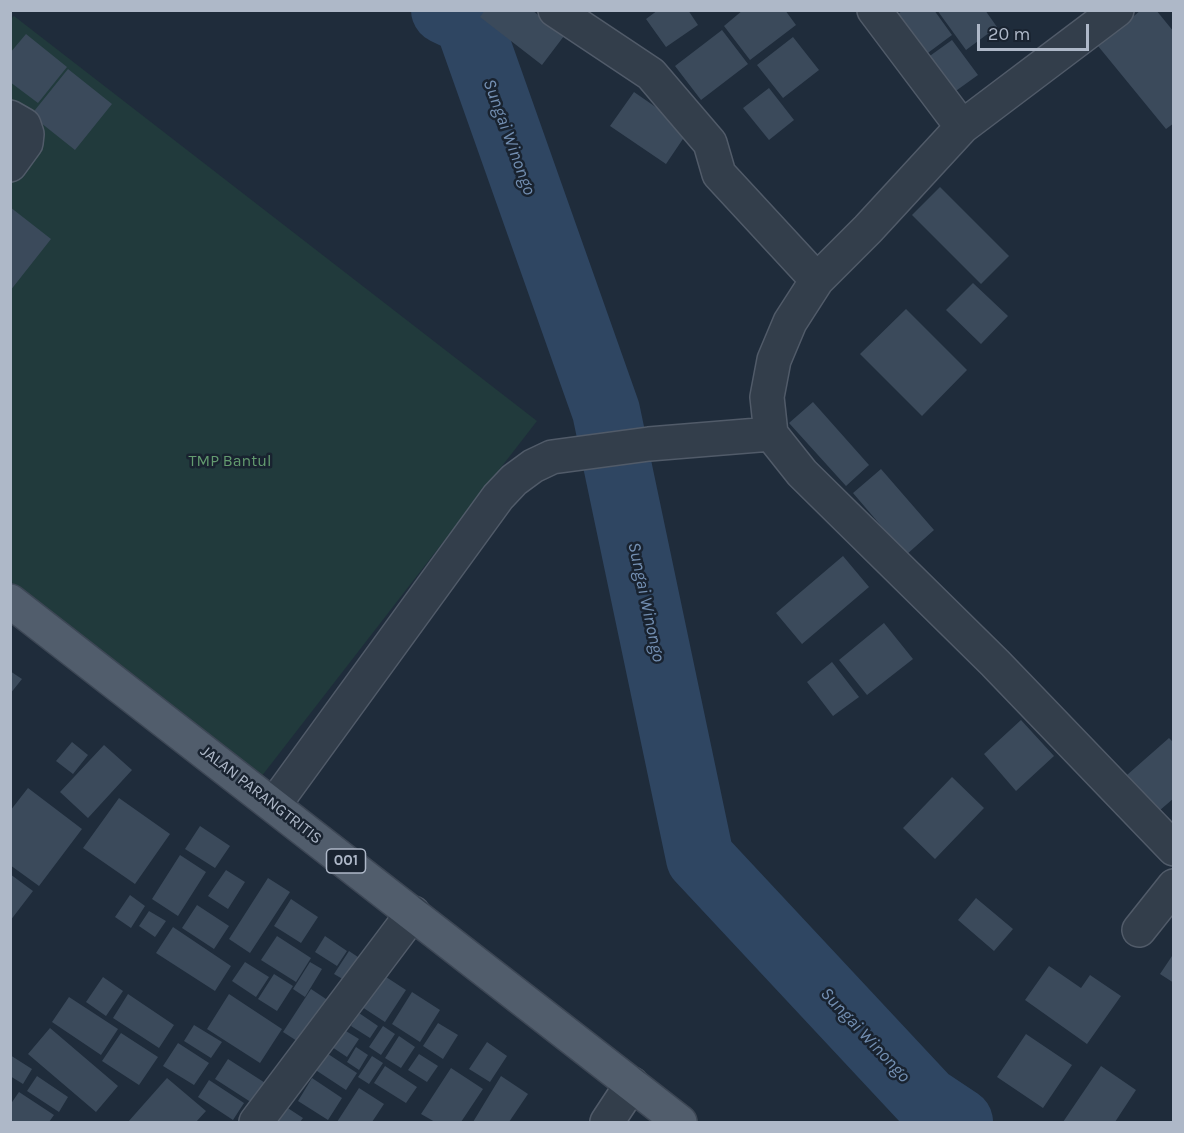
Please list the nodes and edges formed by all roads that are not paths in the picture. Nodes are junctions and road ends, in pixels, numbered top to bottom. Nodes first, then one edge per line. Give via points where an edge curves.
1 (555, 10) edge
2 (874, 10) edge
3 (1117, 10) edge
4 (10, 117) edge
5 (962, 127) junction
6 (10, 165) edge
7 (817, 280) junction
8 (771, 434) junction
9 (10, 601) edge
10 (274, 805) junction
11 (1173, 849) edge
12 (1173, 886) edge
13 (413, 913) junction
14 (1138, 930) dead end
15 (632, 1084) junction
16 (256, 1122) edge
17 (607, 1122) edge
18 (680, 1122) edge

1 - 7 street via 651,74 710,143 719,174
2 - 5 street
3 - 5 street
4 - 6 street via 24,125 27,134 26,143
5 - 7 street
7 - 8 street via 790,322 774,360 767,397
8 - 10 street via 649,444 552,458 533,466 498,497
8 - 11 street via 802,473 995,663
9 - 10 main road, JALAN PARANGTRITIS / 001
10 - 13 main road, JALAN PARANGTRITIS / 001
12 - 14 street
13 - 15 main road, JALAN PARANGTRITIS / 001
13 - 16 street
15 - 17 street
15 - 18 main road, JALAN PARANGTRITIS / 001

